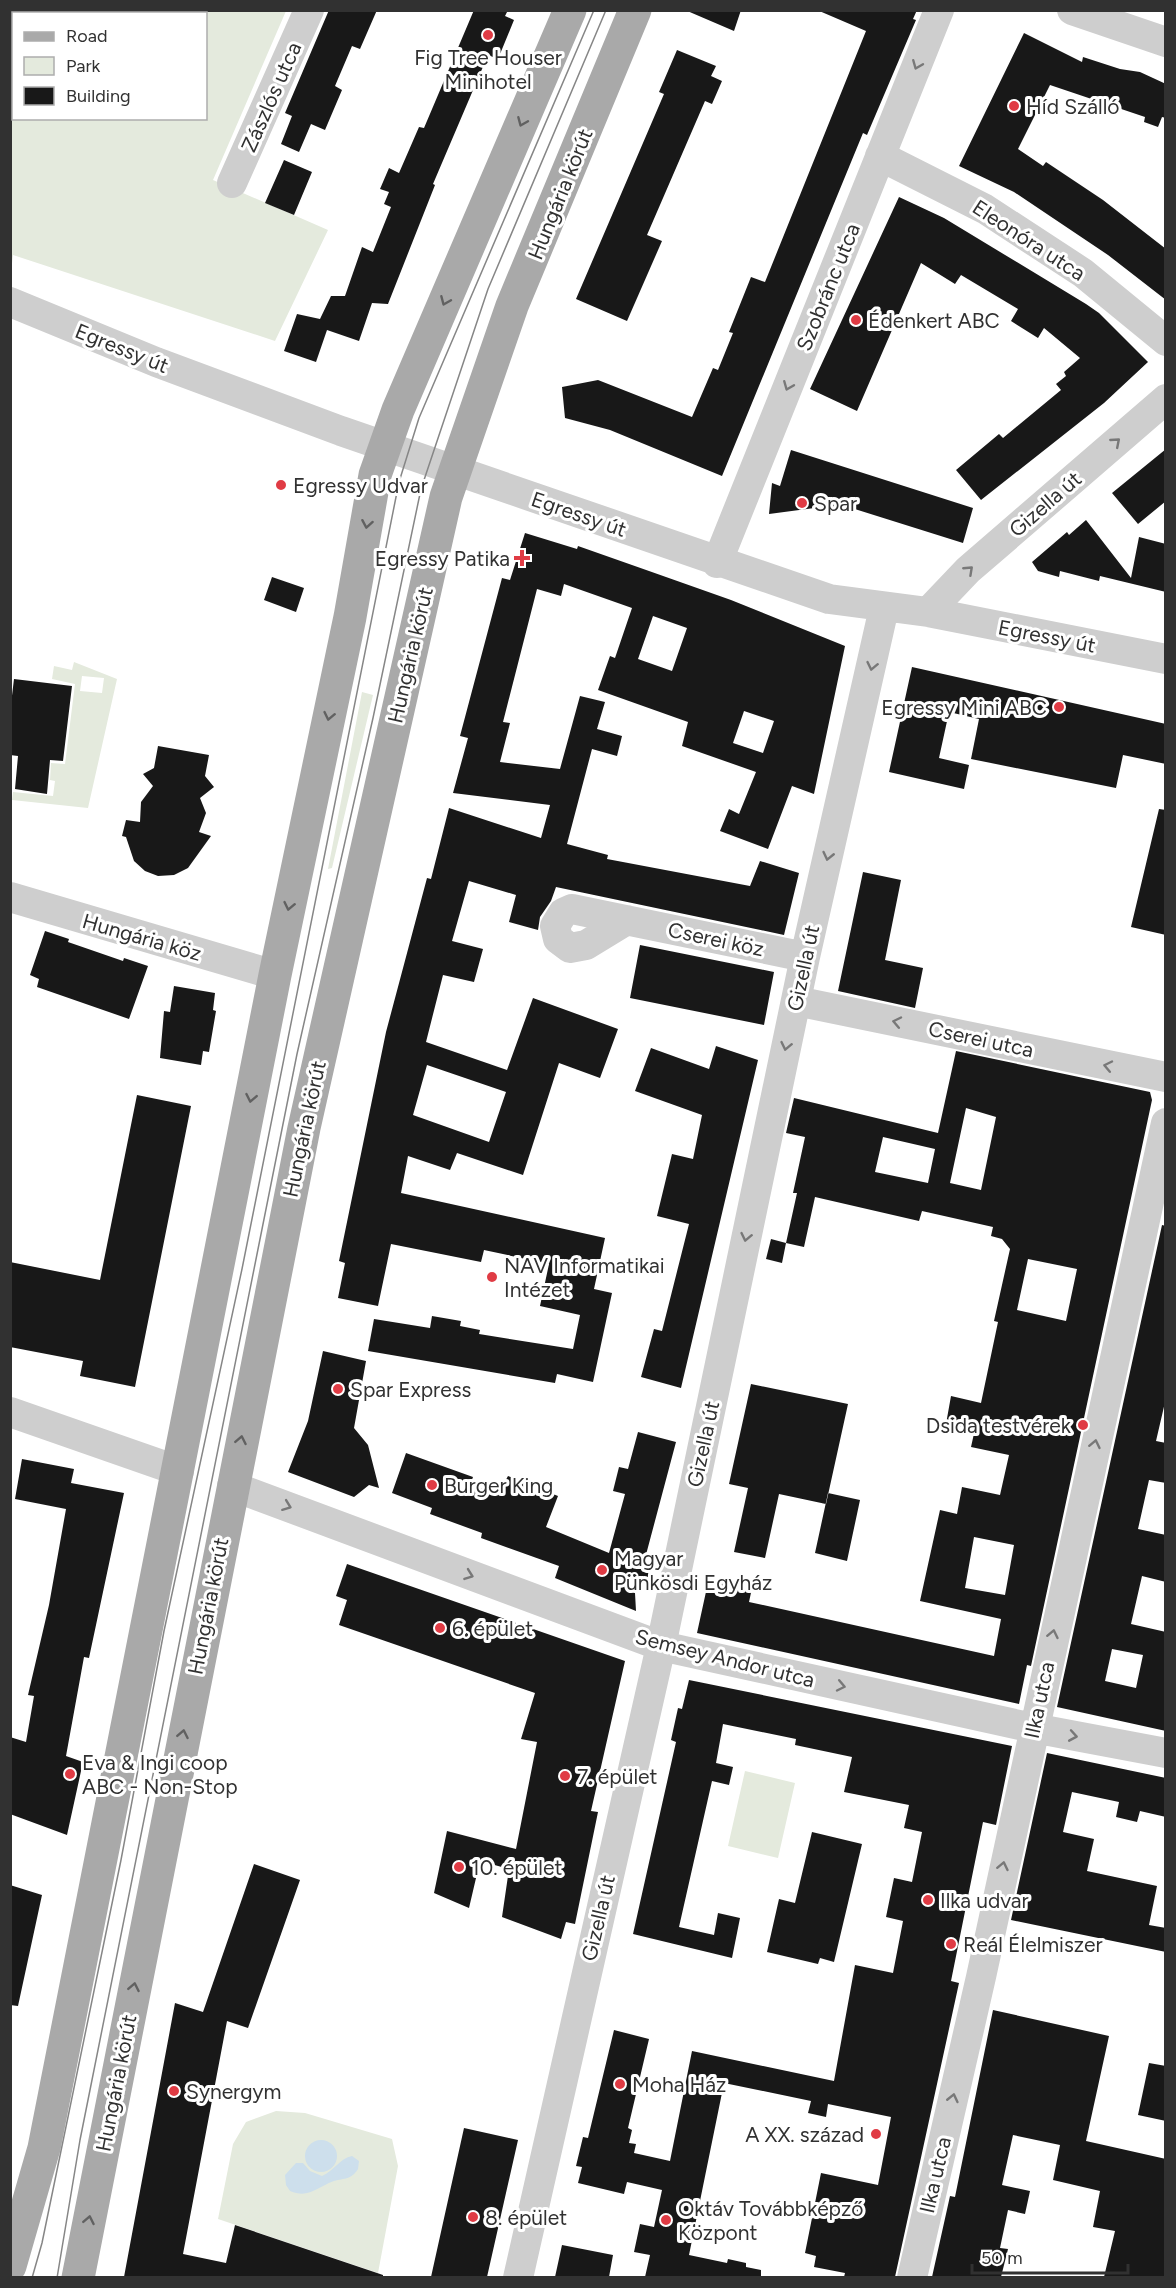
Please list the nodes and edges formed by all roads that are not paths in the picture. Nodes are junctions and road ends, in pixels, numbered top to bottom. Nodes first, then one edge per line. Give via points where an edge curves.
1 (309, 10) edge
2 (570, 10) edge
3 (635, 10) edge
4 (939, 10) edge
5 (1072, 10) edge
6 (1166, 42) edge
7 (880, 156) junction
8 (232, 183) dead end
9 (10, 303) edge
10 (1166, 341) edge
11 (1166, 399) edge
12 (385, 447) junction
13 (455, 471) junction
14 (717, 563) junction
15 (884, 608) junction
16 (928, 612) junction
17 (1166, 659) edge
18 (10, 897) edge
19 (627, 920) dead end
20 (805, 957) junction
21 (275, 975) junction
22 (796, 1001) junction
23 (1166, 1077) edge
24 (1166, 1123) edge
25 (10, 1412) edge
26 (179, 1471) junction
27 (232, 1486) junction
28 (661, 1646) junction
29 (1033, 1728) junction
30 (1166, 1753) edge
31 (10, 2266) edge
32 (78, 2277) edge
33 (518, 2277) edge
34 (912, 2277) edge

1 - 8 street, Zászlós utca
2 -> 12 main road
3 - 13 main road, Hungária körút via 512,306
4 -> 7 street, Szobránc utca
5 - 6 street
7 - 10 street, Eleonóra utca via 995,216 1083,273
7 -> 14 street, Szobránc utca
9 - 12 street, Egressy út
16 -> 11 street, Gizella út via 968,570
12 - 13 street, Egressy út
12 -> 21 main road via 375,476 350,617
13 - 14 street, Egressy út
27 -> 13 main road, Hungária körút via 304,1128
14 - 15 street, Egressy út via 829,599
15 - 16 street, Egressy út
15 -> 20 street, Gizella út
16 - 17 street, Egressy út
18 - 21 street, Hungária köz
19 - 20 street, Cserei köz
20 - 22 street, Gizella út
21 -> 26 main road
23 -> 22 street, Cserei utca
22 -> 28 street, Gizella út
29 -> 24 street, Ilka utca
25 - 26 street
26 - 31 main road via 44,2148
27 -> 28 street, Semsey Andor utca
32 -> 27 main road, Hungária körút
28 -> 29 street, Semsey Andor utca
28 - 33 street, Gizella út
29 -> 30 street, Semsey Andor utca
34 -> 29 street, Ilka utca

